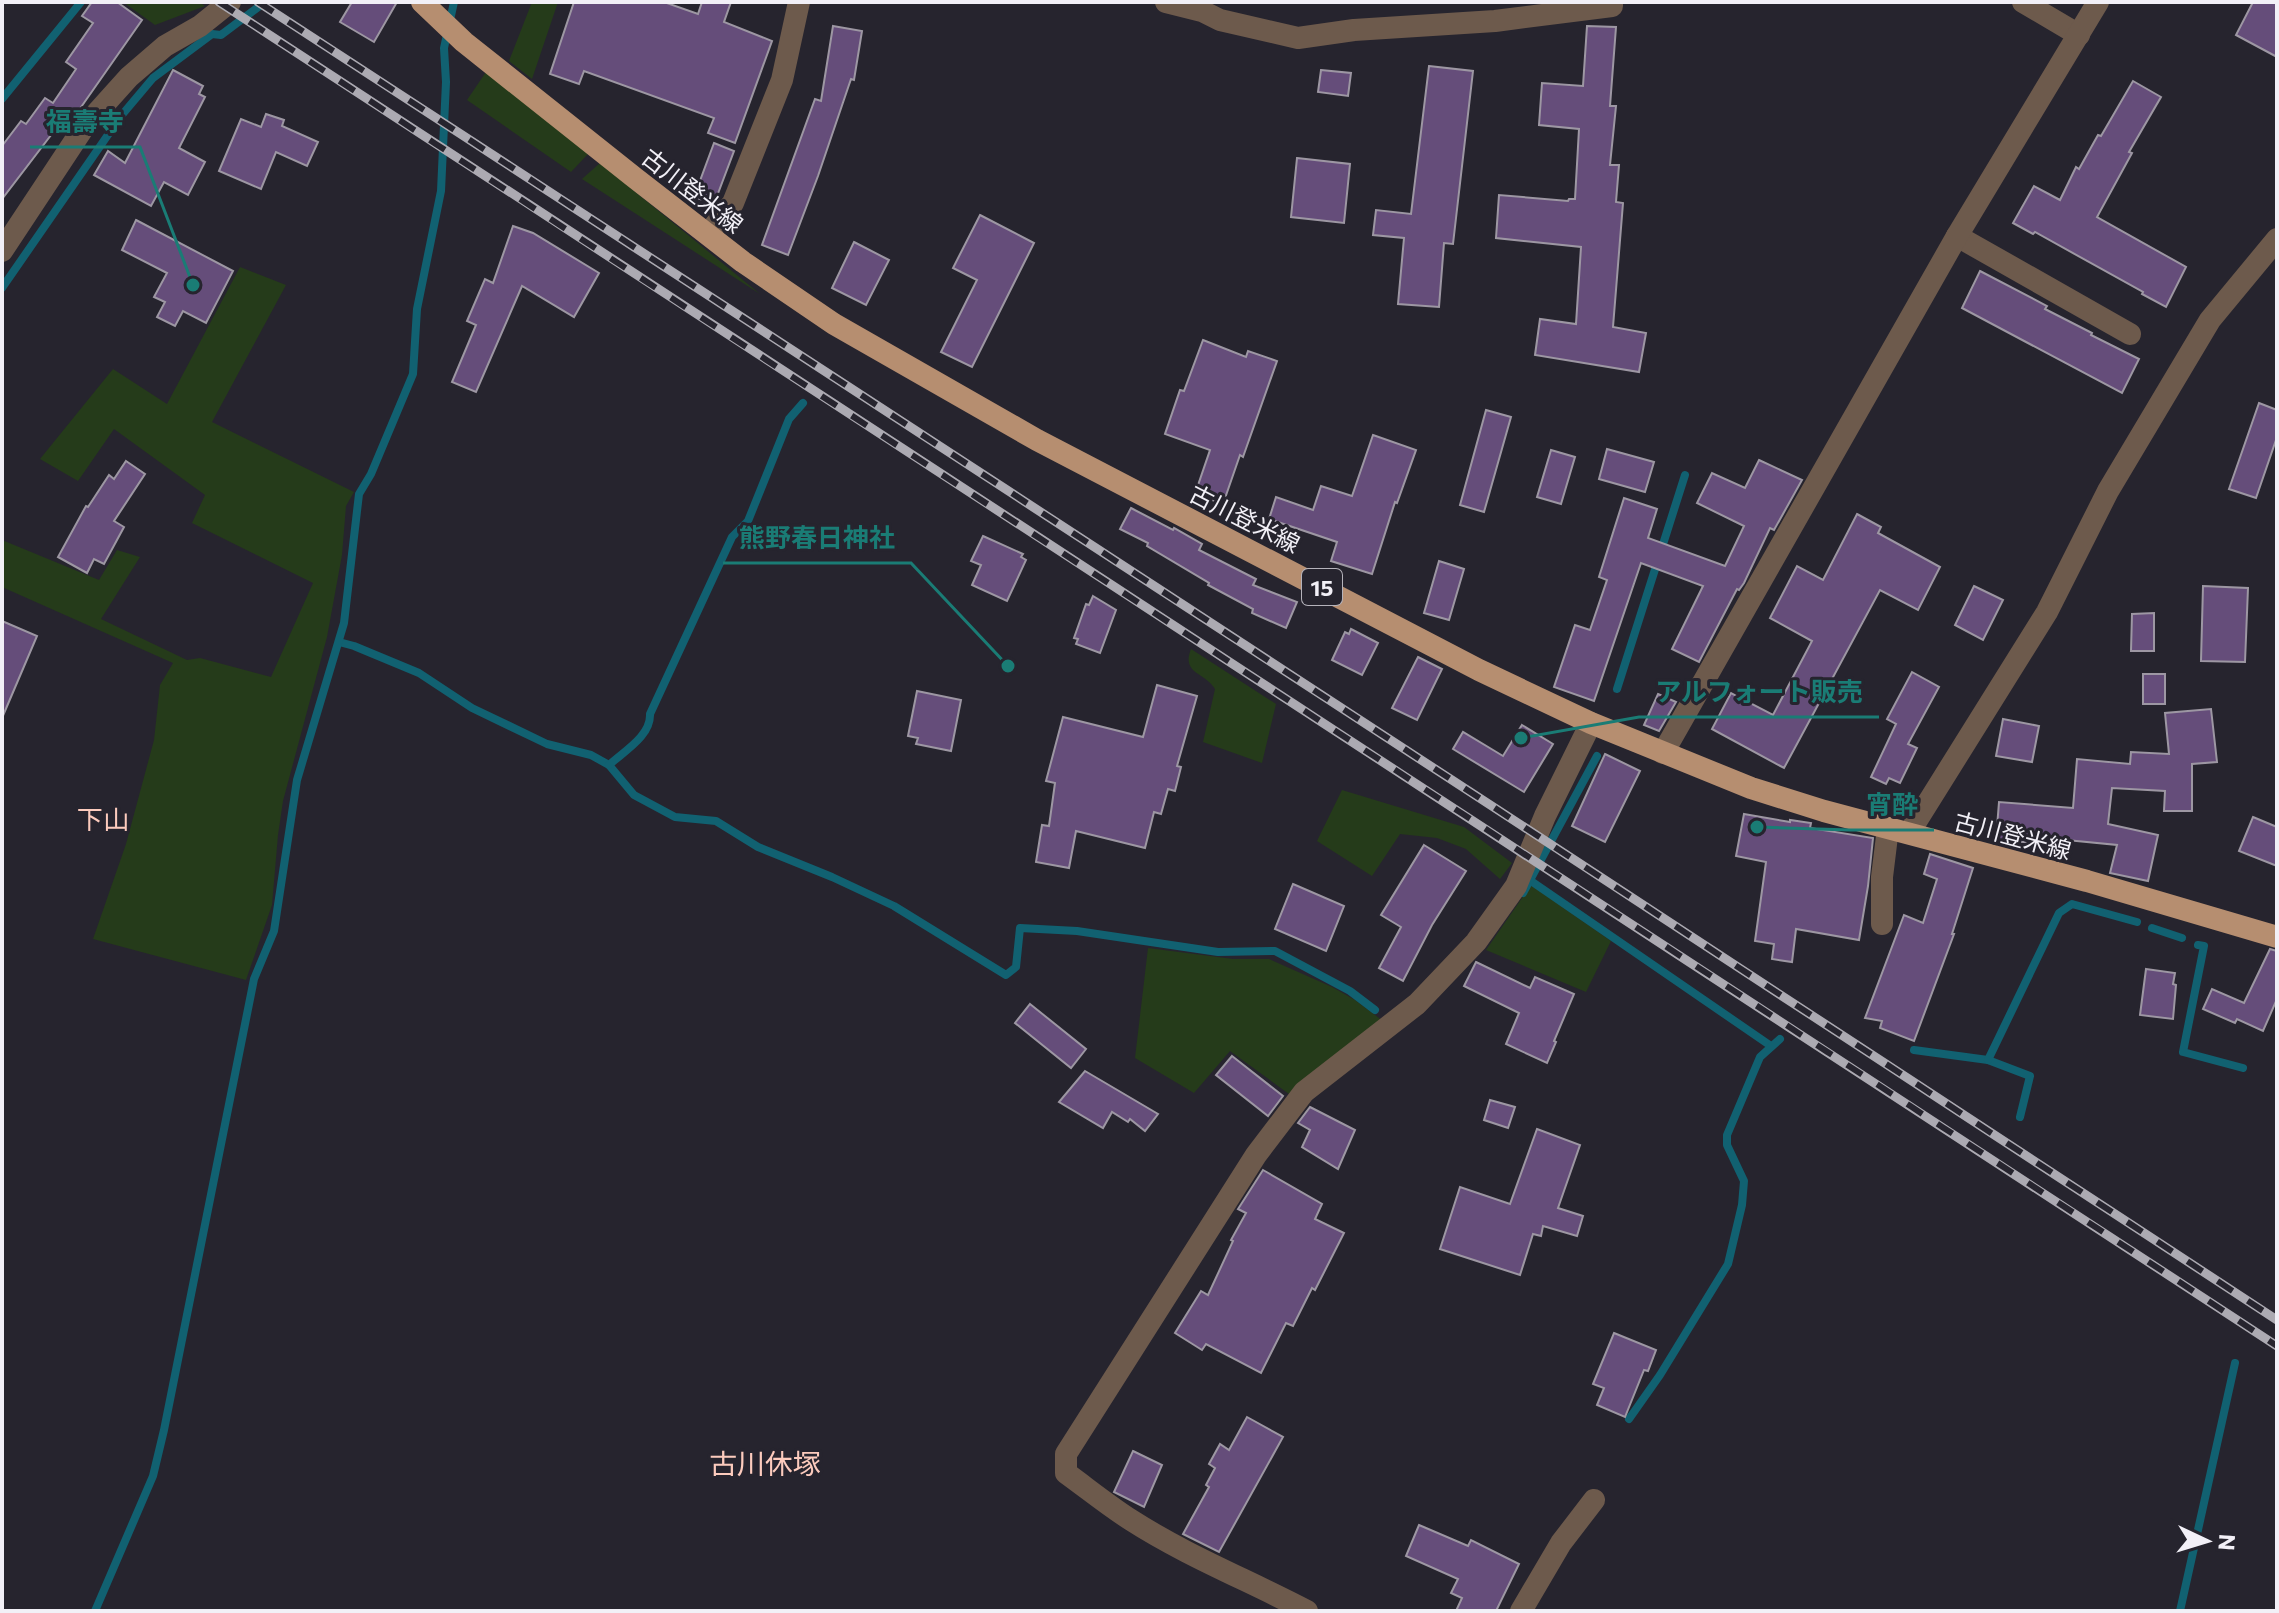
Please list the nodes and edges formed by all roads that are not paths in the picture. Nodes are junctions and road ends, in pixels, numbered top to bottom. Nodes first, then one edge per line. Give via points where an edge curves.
1 (230, 2) edge
2 (422, 2) edge
3 (799, 2) edge
4 (1166, 2) edge
5 (1612, 2) edge
6 (2023, 2) edge
7 (2098, 2) edge
8 (2079, 35) junction
9 (708, 234) junction
10 (1957, 236) junction
11 (2277, 239) edge
12 (2, 251) edge
13 (2130, 334) dead end
14 (1591, 723) junction
15 (1663, 753) junction
16 (1899, 830) junction
17 (1882, 924) dead end
18 (2277, 937) edge
19 (1594, 1500) dead end
20 (1307, 1611) edge
21 (1521, 1611) edge

1 - 12 street via 165,46 120,87 84,127
2 - 9 main road, 古川登米線 / 15 via 464,42
3 - 9 street via 782,80 733,203
4 - 5 street via 1298,38 1522,18
6 - 8 street
7 - 8 street
8 - 10 street
9 - 14 main road, 古川登米線 / 15 via 834,324 1037,440
10 - 13 street
10 - 15 street
11 - 16 street via 2210,320 2108,491 2047,612
14 - 15 main road, 古川登米線 / 15
14 - 20 street via 1516,886 1476,942 1417,1004 1304,1092 1256,1155 1066,1454 1066,1473 1131,1520
15 - 16 main road, 古川登米線 / 15 via 1751,788
16 - 17 street via 1882,877
16 - 18 main road, 古川登米線 / 15
19 - 21 street

